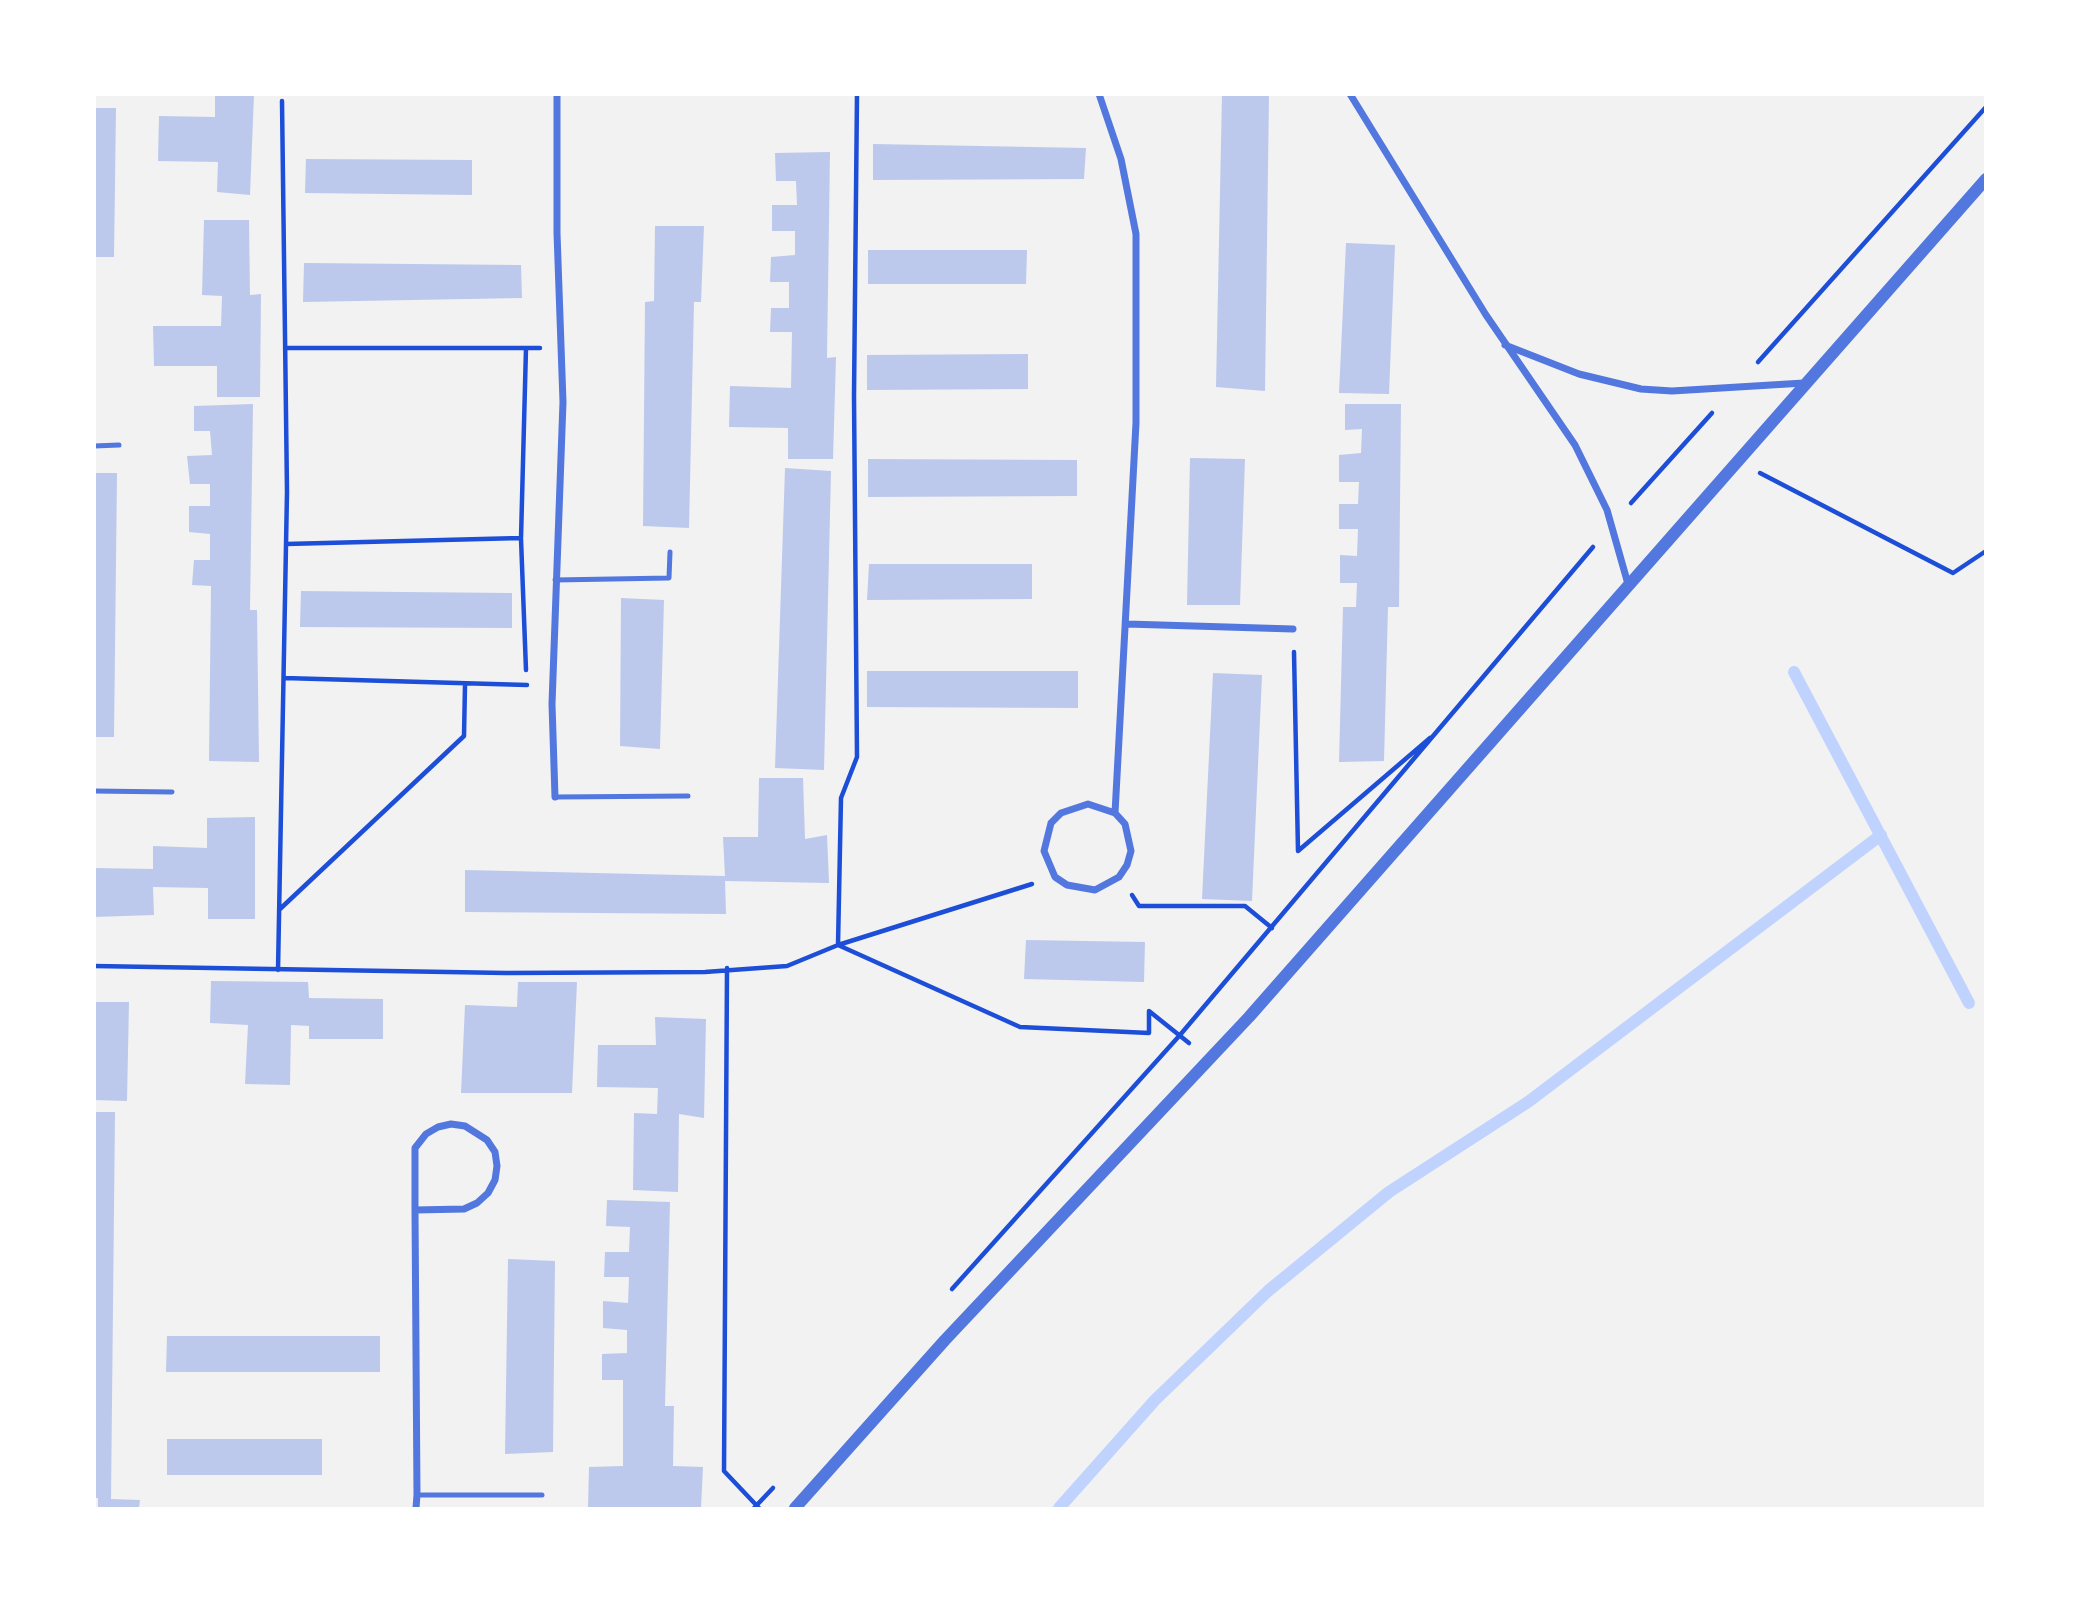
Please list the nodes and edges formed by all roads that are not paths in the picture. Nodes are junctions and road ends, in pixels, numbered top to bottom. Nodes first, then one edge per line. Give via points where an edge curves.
1 (557, 94) edge
2 (1098, 94) edge
3 (1350, 94) edge
4 (1986, 179) edge
5 (1505, 344) junction
6 (1808, 383) junction
7 (119, 445) dead end
8 (94, 446) edge
9 (670, 552) dead end
10 (555, 580) junction
11 (1628, 584) junction
12 (1127, 624) junction
13 (1293, 629) road end
14 (94, 791) edge
15 (172, 792) dead end
16 (688, 796) dead end
17 (555, 797) joint
18 (1115, 813) junction
19 (415, 1210) junction
20 (417, 1495) junction
21 (542, 1495) dead end
22 (416, 1508) edge
23 (795, 1508) edge

1 - 10 street via 563,402
2 - 12 street via 1121,159 1136,234 1136,423
3 - 5 street
4 - 6 street
5 - 6 street via 1579,374 1641,389
5 - 11 street via 1591,475
6 - 11 street
7 - 8 lane
9 - 10 lane via 669,578
10 - 17 street
11 - 23 street via 1209,1059 945,1340
12 - 13 street
12 - 18 street
14 - 15 lane
16 - 17 lane
18 - 18 street via 1125,824 1130,844 1127,865 1119,877 1095,890 1080,890 1055,877 1044,844 1051,823 1061,813 1088,804
19 - 19 street via 415,1148 419,1140 451,1124 465,1126 488,1140 497,1166 488,1193 464,1209
19 - 20 street
20 - 21 lane
20 - 22 street

